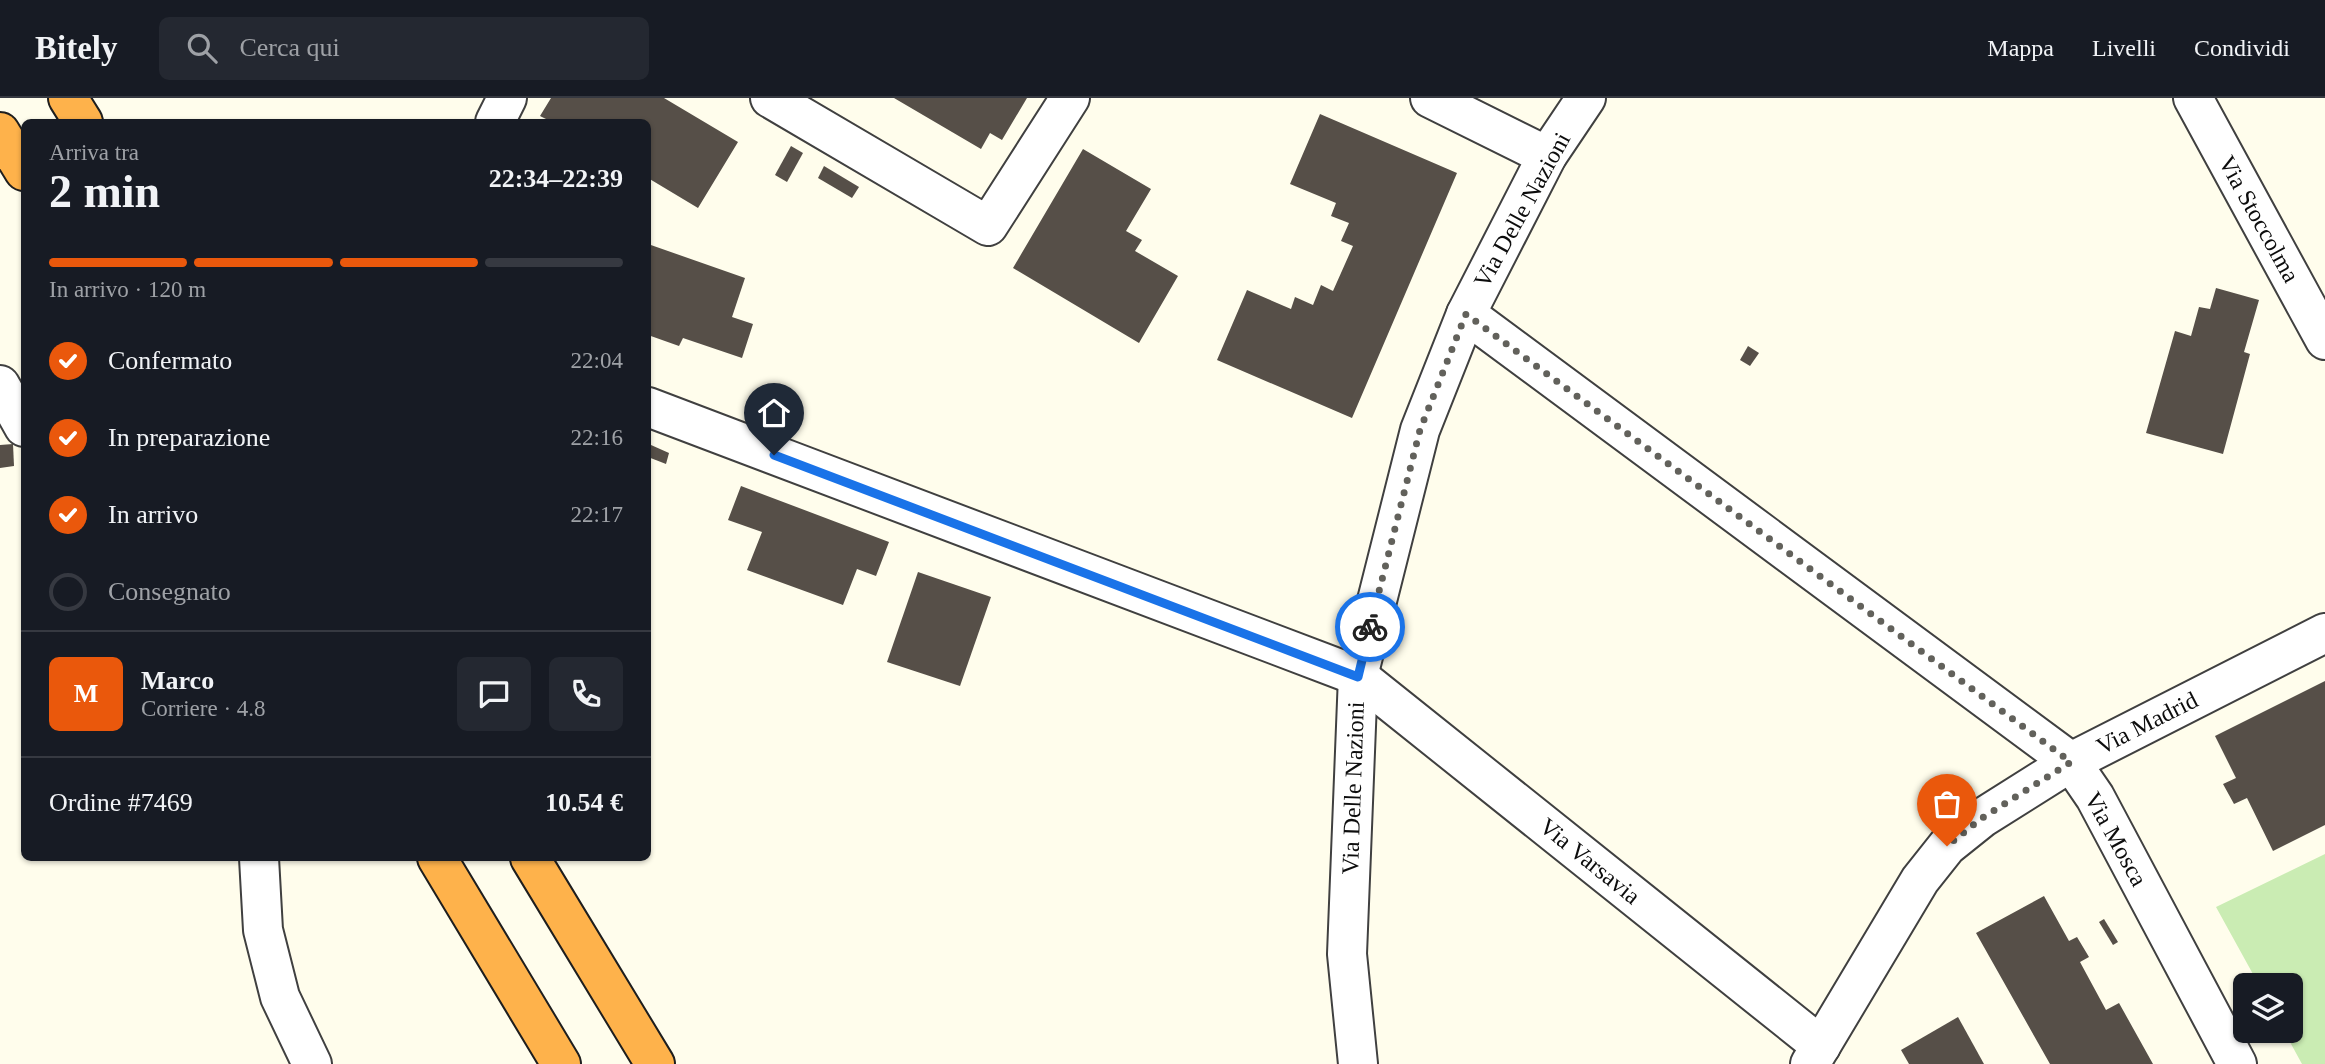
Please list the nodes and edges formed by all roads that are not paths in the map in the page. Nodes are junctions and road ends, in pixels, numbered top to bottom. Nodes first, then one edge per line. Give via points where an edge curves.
1 (68, 98) edge
2 (507, 98) edge
3 (770, 98) edge
4 (1070, 98) edge
5 (1430, 98) edge
6 (1586, 98) edge
7 (2193, 98) edge
8 (81, 119) edge
9 (496, 119) edge
10 (0, 132) edge
11 (1547, 156) junction
12 (21, 166) edge
13 (1466, 314) junction
14 (2325, 340) edge
15 (0, 385) edge
16 (651, 408) edge
17 (21, 422) edge
18 (2325, 633) edge
19 (1358, 677) junction
20 (2071, 762) junction
21 (259, 861) edge
22 (439, 861) edge
23 (532, 861) edge
24 (1816, 1055) edge
25 (312, 1064) edge
26 (561, 1064) edge
27 (655, 1064) edge
28 (1358, 1064) edge
29 (2237, 1064) edge

1 - 8 highway
2 - 9 street
3 - 4 street via 988,226
5 - 11 street
6 - 11 street, Via Delle Nazioni
7 - 14 street, Via Stoccolma
10 - 12 highway
11 - 13 street, Via Delle Nazioni
13 - 19 street, Via Delle Nazioni via 1420,430
13 - 20 street, Via Mosca
15 - 17 street
16 - 19 street, Via Varsavia
18 - 20 street, Via Madrid
19 - 24 street, Via Varsavia
19 - 28 street, Via Delle Nazioni via 1347,954
20 - 24 street, Via Madrid via 1982,818 1947,846 1920,880
20 - 29 street, Via Mosca via 2095,797
21 - 25 street via 263,930 277,983
22 - 26 highway
23 - 27 highway

